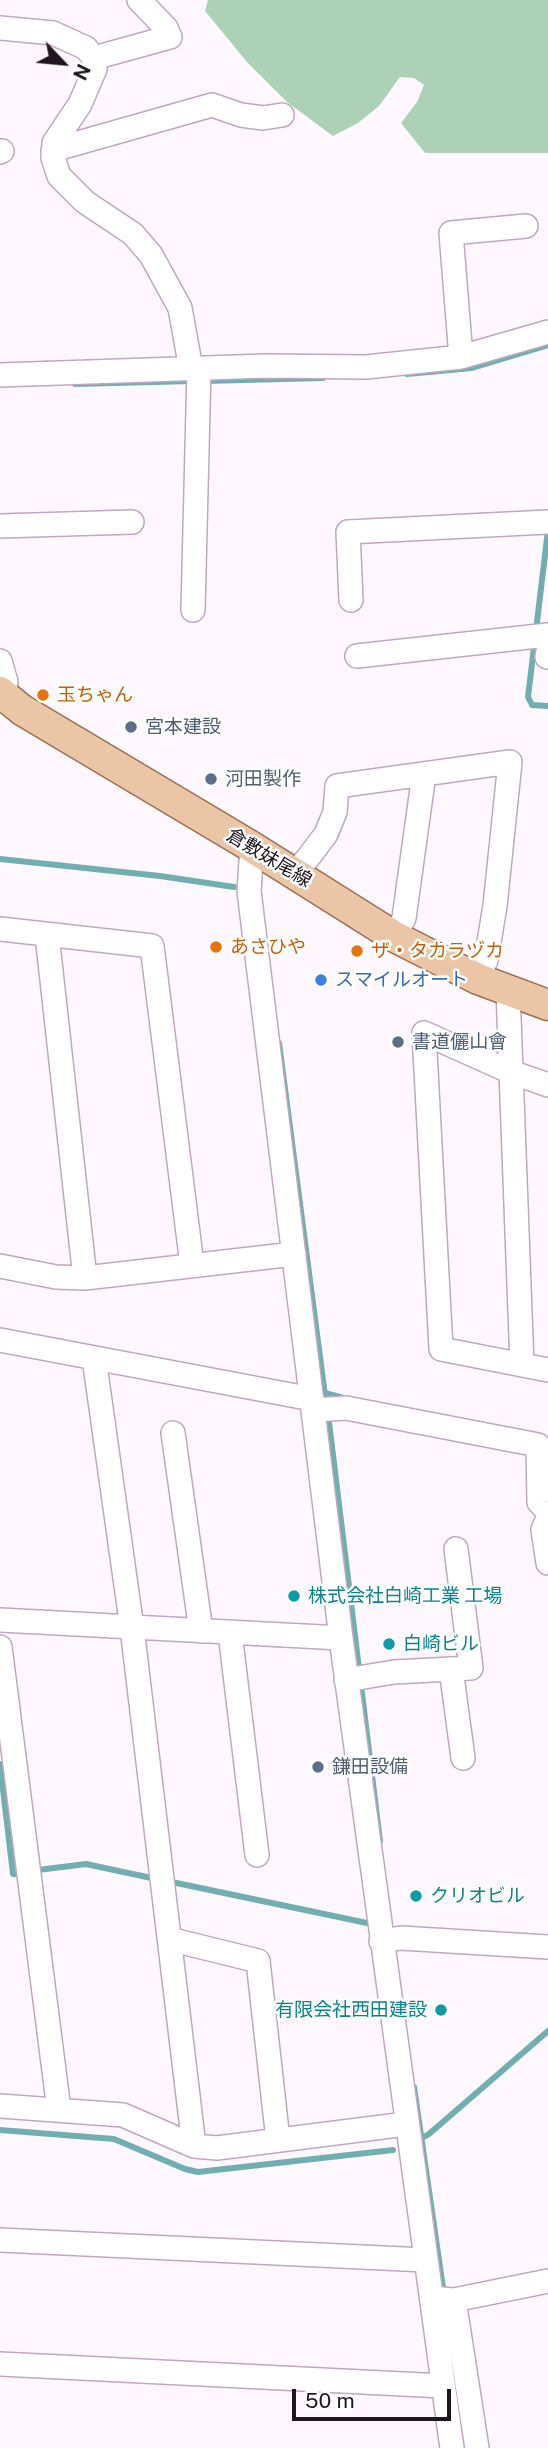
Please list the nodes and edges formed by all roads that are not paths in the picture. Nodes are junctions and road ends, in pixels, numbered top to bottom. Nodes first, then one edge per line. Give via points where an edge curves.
1 (139, 0) edge
2 (0, 28) edge
3 (94, 58) junction
4 (282, 115) dead end
5 (53, 150) junction
6 (526, 226) dead end
7 (548, 332) edge
8 (461, 357) junction
9 (0, 375) edge
10 (197, 375) junction
11 (132, 522) dead end
12 (544, 522) edge
13 (0, 526) edge
14 (351, 600) dead end
15 (193, 610) dead end
16 (543, 643) edge
17 (357, 656) dead end
18 (0, 661) edge
19 (2, 694) edge
20 (424, 774) junction
21 (252, 847) junction
22 (294, 873) junction
23 (399, 928) junction
24 (0, 929) edge
25 (47, 934) junction
26 (482, 971) junction
27 (508, 991) junction
28 (548, 1004) edge
29 (511, 1072) junction
30 (548, 1085) edge
31 (294, 1254) junction
32 (192, 1265) junction
33 (0, 1266) edge
34 (85, 1278) junction
35 (0, 1340) edge
36 (94, 1358) junction
37 (522, 1365) junction
38 (548, 1370) edge
39 (320, 1407) junction
40 (173, 1433) dead end
41 (548, 1511) edge
42 (548, 1518) edge
43 (456, 1549) dead end
44 (548, 1563) edge
45 (0, 1620) edge
46 (132, 1628) junction
47 (201, 1631) junction
48 (230, 1633) junction
49 (341, 1638) junction
50 (0, 1647) edge
51 (451, 1669) junction
52 (357, 1678) junction
53 (463, 1758) dead end
54 (257, 1856) dead end
55 (169, 1939) junction
56 (389, 1940) junction
57 (548, 1947) edge
58 (0, 2106) edge
59 (59, 2110) junction
60 (406, 2124) junction
61 (278, 2140) junction
62 (194, 2146) junction
63 (0, 2239) edge
64 (425, 2260) junction
65 (548, 2281) edge
66 (444, 2299) junction
67 (0, 2364) edge
68 (443, 2386) junction
69 (452, 2448) edge
70 (477, 2448) edge

1 - 3 street via 170,37
2 - 3 street via 52,33 86,48
3 - 5 street via 95,69 80,104
4 - 5 street via 241,115 212,105
5 - 10 street via 59,176 85,202 133,234 150,255 180,308
6 - 8 street via 451,233
7 - 8 street
8 - 10 street via 366,367 266,366
9 - 10 street
10 - 15 street
11 - 13 street
12 - 14 street via 348,532
16 - 17 street
18 - 19 street via 6,682
19 - 21 main road, 倉敷妹尾線
20 - 22 street via 337,786 335,812 326,834
20 - 23 street
20 - 26 street via 510,762 495,906
21 - 22 main road, 倉敷妹尾線
21 - 31 street via 249,891
22 - 23 main road, 倉敷妹尾線
23 - 26 main road, 倉敷妹尾線
24 - 25 street
25 - 32 street via 152,946
25 - 34 street
26 - 27 main road, 倉敷妹尾線
27 - 28 main road, 倉敷妹尾線
27 - 29 street
29 - 30 street
29 - 37 street
29 - 37 street via 424,1033 441,1349
31 - 32 street
31 - 39 street
32 - 34 street
33 - 34 street
35 - 36 street
36 - 39 street
36 - 46 street
37 - 38 street
39 - 41 street via 538,1445 539,1502
39 - 49 street
40 - 47 street
42 - 44 street via 543,1530
43 - 51 street via 471,1668
45 - 46 street
46 - 47 street
46 - 55 street
47 - 48 street
48 - 49 street
48 - 54 street
49 - 52 street
50 - 59 street
51 - 52 street
51 - 53 street
52 - 56 street
55 - 61 street via 258,1961
55 - 62 street
56 - 57 street
56 - 60 street
58 - 59 street
59 - 62 street via 123,2115
60 - 61 street
60 - 64 street
61 - 62 street via 217,2148
63 - 64 street
64 - 66 street
65 - 66 street
66 - 68 street
66 - 70 street
67 - 68 street
68 - 69 street

